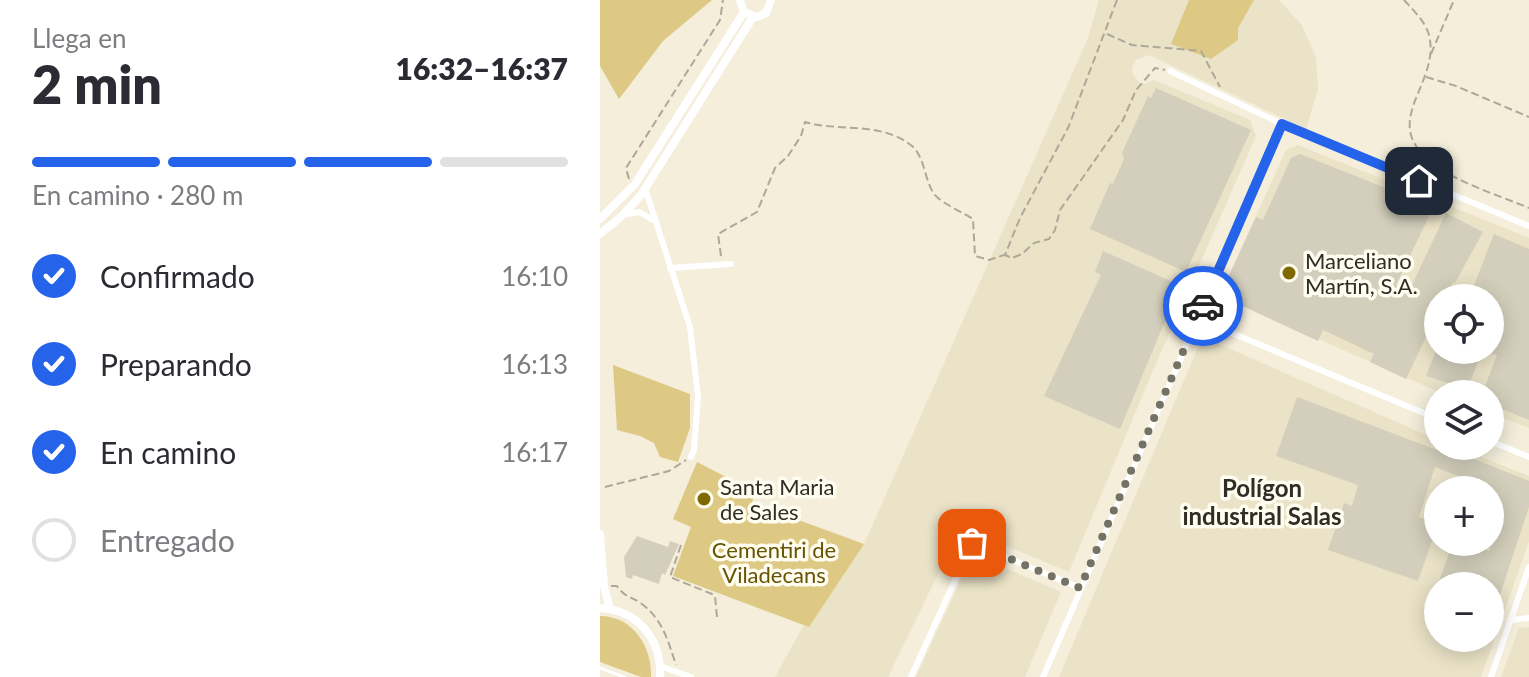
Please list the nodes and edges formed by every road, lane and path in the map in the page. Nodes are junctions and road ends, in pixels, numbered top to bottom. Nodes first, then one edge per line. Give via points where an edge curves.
1 (723, 0) edge
2 (740, 0) edge
3 (771, 0) edge
4 (1117, 0) edge
5 (1404, 0) edge
6 (1454, 0) edge
7 (748, 14) junction
8 (1106, 34) junction
9 (1431, 56) junction
10 (1170, 71) joint
11 (1425, 77) junction
12 (1225, 97) junction
13 (1529, 117) edge
14 (1282, 124) junction
15 (629, 180) dead end
16 (645, 188) junction
17 (1529, 208) edge
18 (623, 215) junction
19 (600, 219) edge
20 (656, 224) junction
21 (1529, 226) edge
22 (600, 234) edge
23 (1005, 255) junction
24 (719, 264) junction
25 (731, 264) dead end
26 (670, 268) junction
27 (1198, 319) junction
28 (1424, 413) edge
29 (1504, 447) edge
30 (691, 457) joint
31 (1529, 457) edge
32 (605, 487) dead end
33 (600, 534) edge
34 (681, 545) dead end
35 (1529, 567) edge
36 (1080, 588) junction
37 (605, 608) edge
38 (717, 617) dead end
39 (1529, 618) edge
40 (1510, 620) junction
41 (660, 666) junction
42 (600, 668) edge
43 (624, 677) edge
44 (660, 677) edge
45 (691, 677) edge
46 (911, 677) edge
47 (1043, 677) edge
48 (1491, 677) edge

1 - 15 path via 720,20 626,168
2 - 7 street
3 - 7 street via 766,13
4 - 8 path
5 - 9 path via 1425,26
6 - 9 path
7 - 16 street
7 - 19 street via 635,184
8 - 12 path via 1132,45 1201,51
8 - 23 path via 1068,128
9 - 11 path
10 - 12 street
10 - 23 path via 1155,68 1136,90 1123,120 1060,210 1049,239 1012,258
11 - 13 path
11 - 17 path via 1408,123 1418,149 1442,169
12 - 14 street
14 - 21 street
14 - 27 street
16 - 18 street
16 - 20 street
18 - 20 street via 639,212
18 - 22 street
20 - 26 street
23 - 24 path via 989,260 975,256 973,219 936,195 915,148 863,127 805,122 788,156 775,168 757,212 718,234
24 - 25 street
24 - 26 street
26 - 30 street via 693,345 698,396
27 - 28 street
27 - 36 street
29 - 31 street
30 - 32 path via 669,471
33 - 37 street
34 - 38 path via 669,576 715,596
35 - 40 street
36 - 46 street via 972,543
36 - 47 street
37 - 41 street via 631,617 646,630
39 - 40 street
40 - 48 street
41 - 44 street
41 - 45 street
42 - 43 lane

